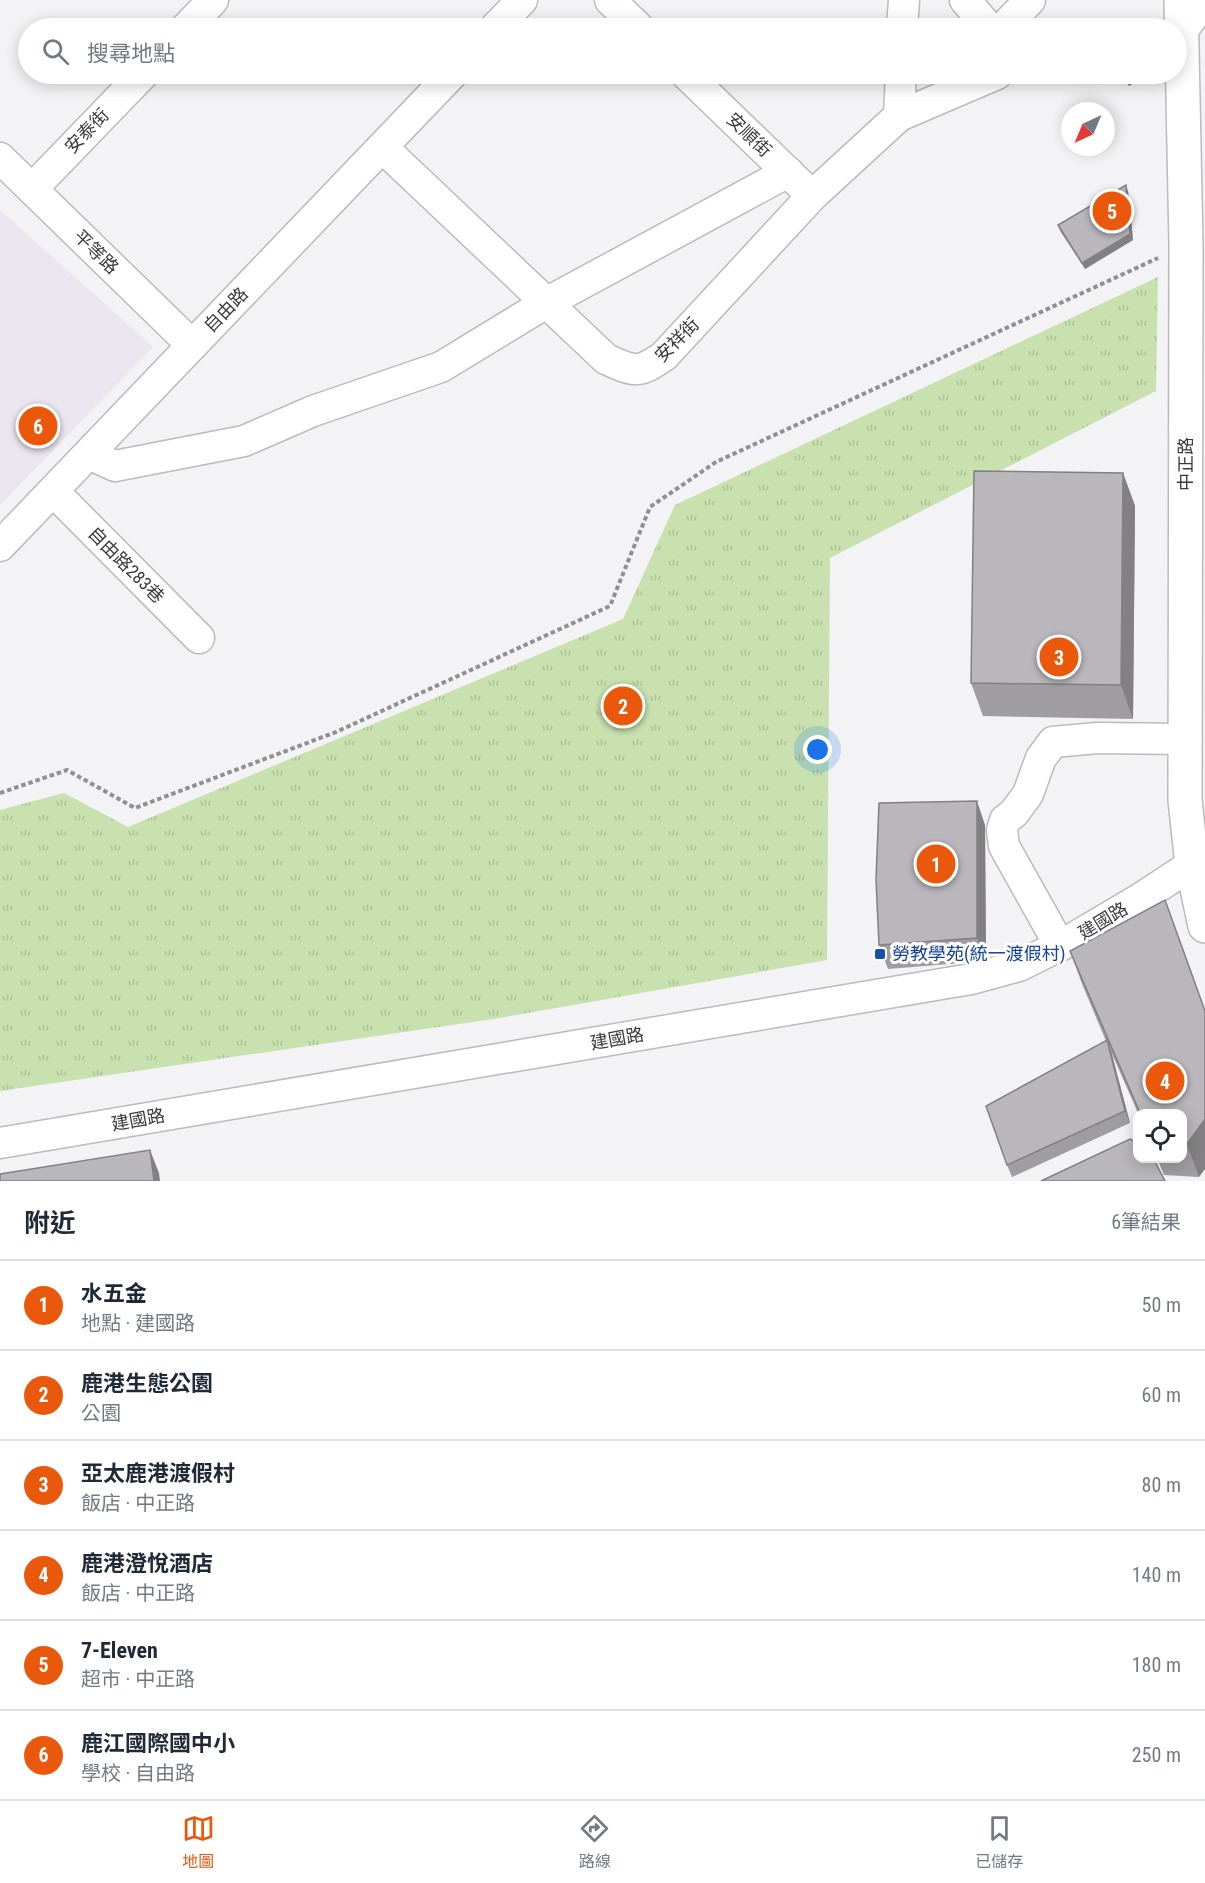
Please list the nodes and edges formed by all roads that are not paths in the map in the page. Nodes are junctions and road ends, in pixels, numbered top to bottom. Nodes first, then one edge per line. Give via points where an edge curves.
1 (213, 0) edge
2 (522, 0) edge
3 (610, 0) edge
4 (904, 0) edge
5 (965, 0) edge
6 (1030, 0) edge
7 (1205, 0) edge
8 (196, 18) edge
9 (505, 18) edge
10 (629, 18) edge
11 (903, 18) edge
12 (980, 18) edge
13 (1013, 18) edge
14 (1187, 22) edge
15 (133, 84) edge
16 (442, 84) edge
17 (696, 84) edge
18 (901, 84) edge
19 (974, 84) edge
20 (1186, 84) edge
21 (899, 116) junction
22 (382, 147) junction
23 (0, 158) edge
24 (788, 172) junction
25 (32, 189) junction
26 (812, 196) junction
27 (546, 303) junction
28 (192, 345) junction
29 (89, 454) junction
30 (53, 491) junction
31 (0, 546) edge
32 (199, 638) dead end
33 (1185, 740) junction
34 (1199, 860) edge
35 (1205, 926) edge
36 (1060, 946) junction
37 (0, 1143) edge

1 - 8 street
2 - 9 street
3 - 10 street
4 - 11 street
5 - 12 street
6 - 13 street
7 - 14 street
15 - 25 street, 安泰街
16 - 22 street, 自由路
17 - 24 street, 安順街
18 - 21 street
19 - 21 street, 安祥街
20 - 33 main road, 中正路
21 - 26 street, 安祥街
22 - 27 street, 安祥街
22 - 28 street, 自由路
23 - 25 street, 平等路
24 - 26 street, 安順街
24 - 27 street
25 - 28 street, 平等路
26 - 27 street, 安祥街 via 664,356 646,369 629,369 606,359
27 - 29 street via 441,367 313,411 244,441 115,466
28 - 29 street, 自由路
29 - 30 street, 自由路
30 - 31 street, 自由路
30 - 32 street, 自由路283巷
33 - 34 main road, 中正路 via 1185,800
33 - 36 street via 1096,738 1053,742 1041,758 1028,794 1005,820 1002,830 1004,846
34 - 35 main road, 中正路
34 - 36 street, 建國路
36 - 37 street, 建國路 via 1019,966 971,979

